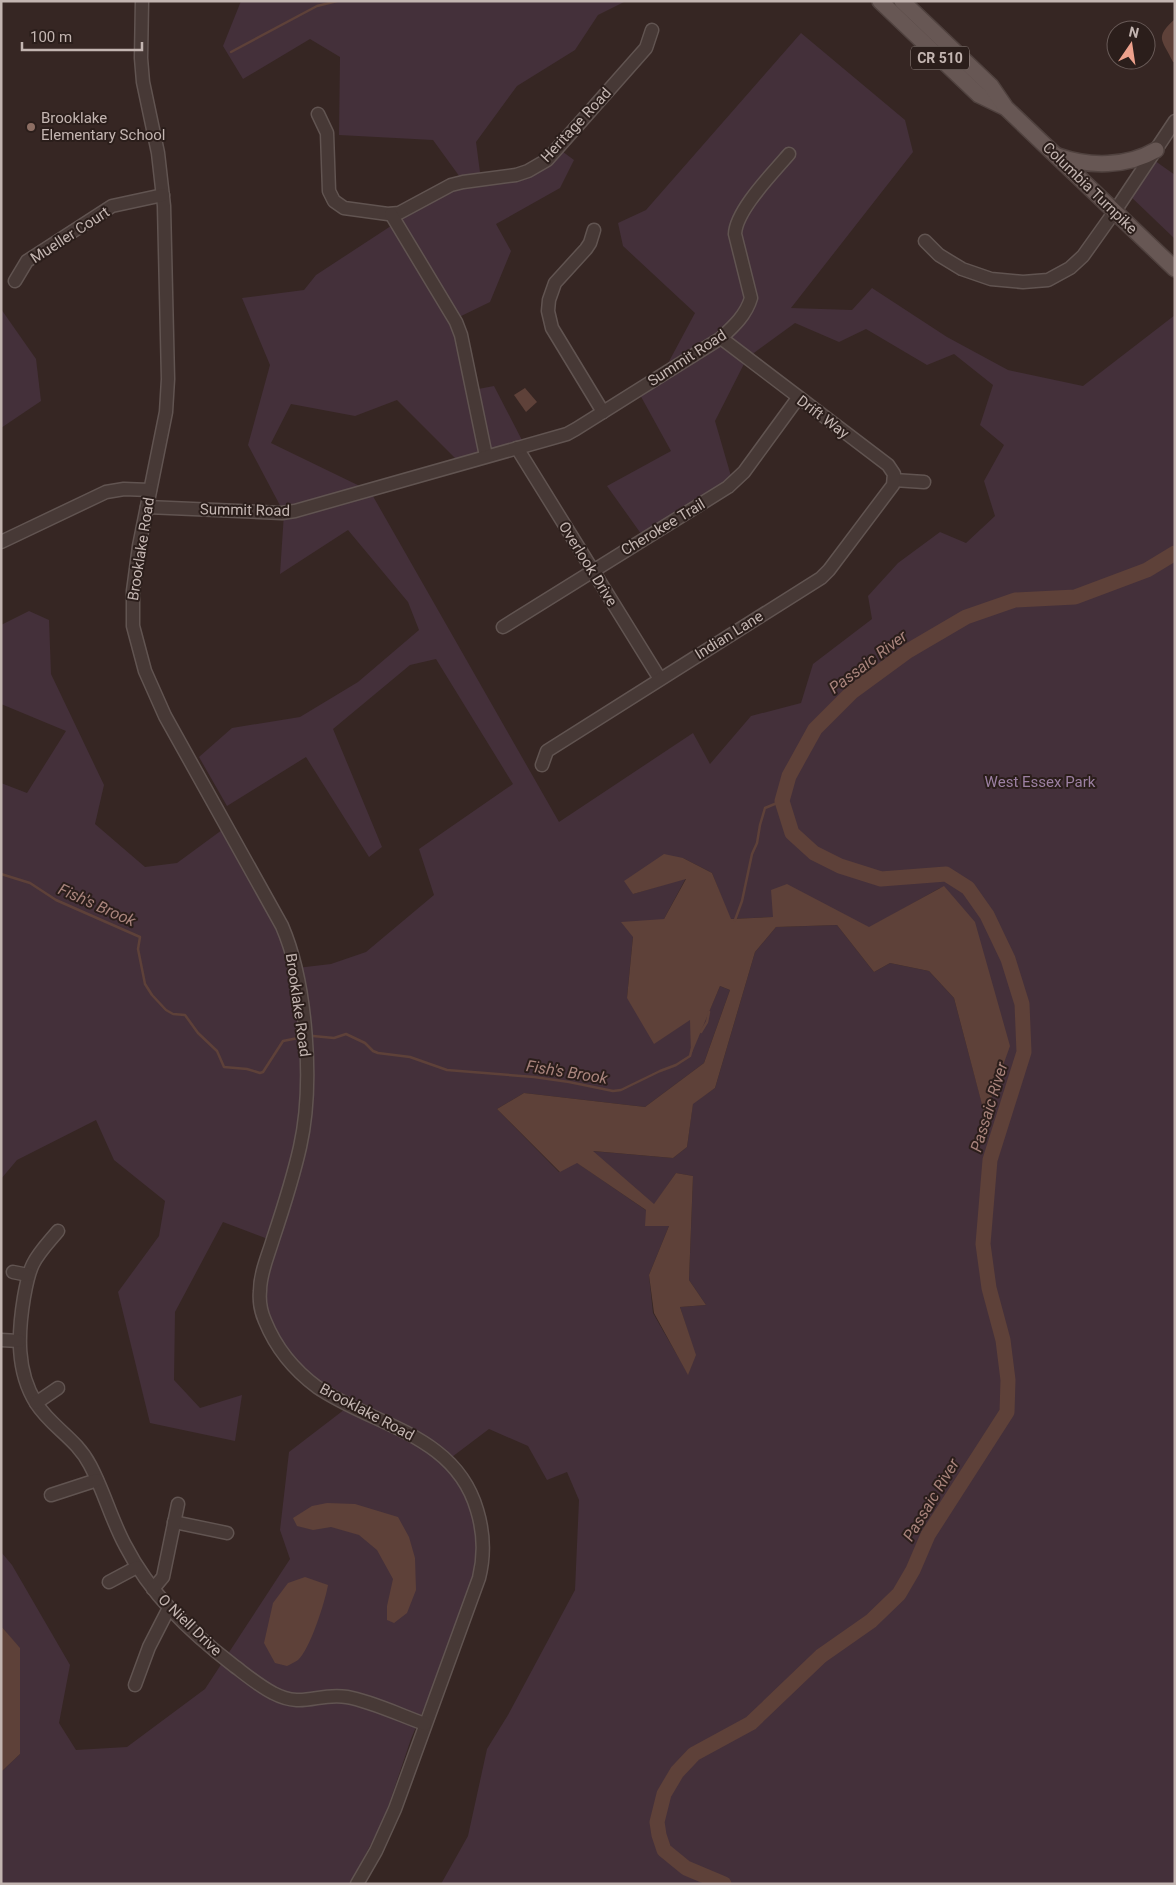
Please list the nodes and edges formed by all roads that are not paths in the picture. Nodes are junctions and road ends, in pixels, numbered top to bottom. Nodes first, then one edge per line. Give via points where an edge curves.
1 (142, 1) edge
2 (880, 1) edge
3 (902, 1) edge
4 (652, 30) dead end
5 (1006, 108) junction
6 (318, 114) dead end
7 (1175, 121) edge
8 (1156, 150) junction
9 (789, 154) dead end
10 (1056, 155) junction
11 (163, 195) junction
12 (1115, 212) junction
13 (391, 214) junction
14 (594, 230) dead end
15 (925, 241) dead end
16 (1175, 269) edge
17 (15, 281) dead end
18 (721, 338) junction
19 (798, 398) junction
20 (603, 412) junction
21 (517, 448) junction
22 (486, 456) junction
23 (894, 480) junction
24 (924, 482) dead end
25 (150, 490) junction
26 (147, 507) junction
27 (1, 542) edge
28 (592, 570) junction
29 (503, 627) dead end
30 (660, 679) junction
31 (542, 765) dead end
32 (58, 1231) dead end
33 (13, 1272) dead end
34 (28, 1275) junction
35 (1, 1340) edge
36 (19, 1341) junction
37 (58, 1388) dead end
38 (36, 1403) junction
39 (97, 1480) junction
40 (51, 1495) dead end
41 (178, 1504) dead end
42 (174, 1522) junction
43 (227, 1533) dead end
44 (137, 1567) junction
45 (109, 1582) dead end
46 (153, 1590) junction
47 (169, 1608) junction
48 (135, 1684) dead end
49 (425, 1724) junction
50 (357, 1884) edge

1 - 11 street, Brooklake Road via 143,82
2 - 5 main road, Columbia Turnpike / CR 510 via 979,95
3 - 5 main road, Columbia Turnpike / CR 510 via 991,86
4 - 13 street, Heritage Road via 646,48 547,160 516,175 451,185 408,210
5 - 10 main road, Columbia Turnpike / CR 510
6 - 13 street, Heritage Road via 327,133 329,191 334,201 344,208
7 - 8 street
8 - 10 main road via 1112,163 1086,162
8 - 12 street
9 - 18 street, Summit Road via 738,218 735,234 751,298 739,321
10 - 12 main road, Columbia Turnpike / CR 510
11 - 17 street, Mueller Court via 112,206 27,261
11 - 25 street, Brooklake Road via 168,400
12 - 15 street via 1083,256 1070,268 1048,280 991,279 962,269 939,255
12 - 16 main road, Columbia Turnpike / CR 510
13 - 22 street via 456,322
14 - 20 street via 586,249 555,283 548,300 548,311 552,328
18 - 19 street, Drift Way
18 - 20 street, Summit Road
19 - 23 street, Drift Way via 888,465
19 - 28 street, Cherokee Trail via 736,480
20 - 21 street, Summit Road via 568,434
21 - 22 street, Summit Road
21 - 28 street, Overlook Drive
22 - 26 street, Summit Road via 282,513
23 - 24 street
23 - 30 street, Indian Lane via 887,494 821,578
25 - 26 street, Brooklake Road
25 - 27 street via 106,492
26 - 49 street, Brooklake Road via 132,607 136,640 145,670 165,716 282,926 299,989 307,1064 306,1109 292,1179 261,1280 260,1305 264,1319 282,1353 318,1387 419,1438 444,1456 466,1484 481,1522 484,1544 479,1578
28 - 29 street, Cherokee Trail
28 - 30 street, Overlook Drive
30 - 31 street, Indian Lane via 547,750
32 - 34 street, O Niell Drive via 39,1253
33 - 34 street
34 - 36 street, O Niell Drive
35 - 36 street
36 - 38 street, O Niell Drive via 26,1386
37 - 38 street
38 - 39 street, O Niell Drive via 77,1445
39 - 40 street
39 - 44 street, O Niell Drive via 113,1521
41 - 42 street
42 - 43 street
42 - 46 street via 163,1577
44 - 45 street
44 - 46 street, O Niell Drive
46 - 47 street, O Niell Drive
47 - 48 street
47 - 49 street, O Niell Drive via 222,1657 283,1698 305,1701 330,1696 348,1697
49 - 50 street, Brooklake Road via 395,1808

